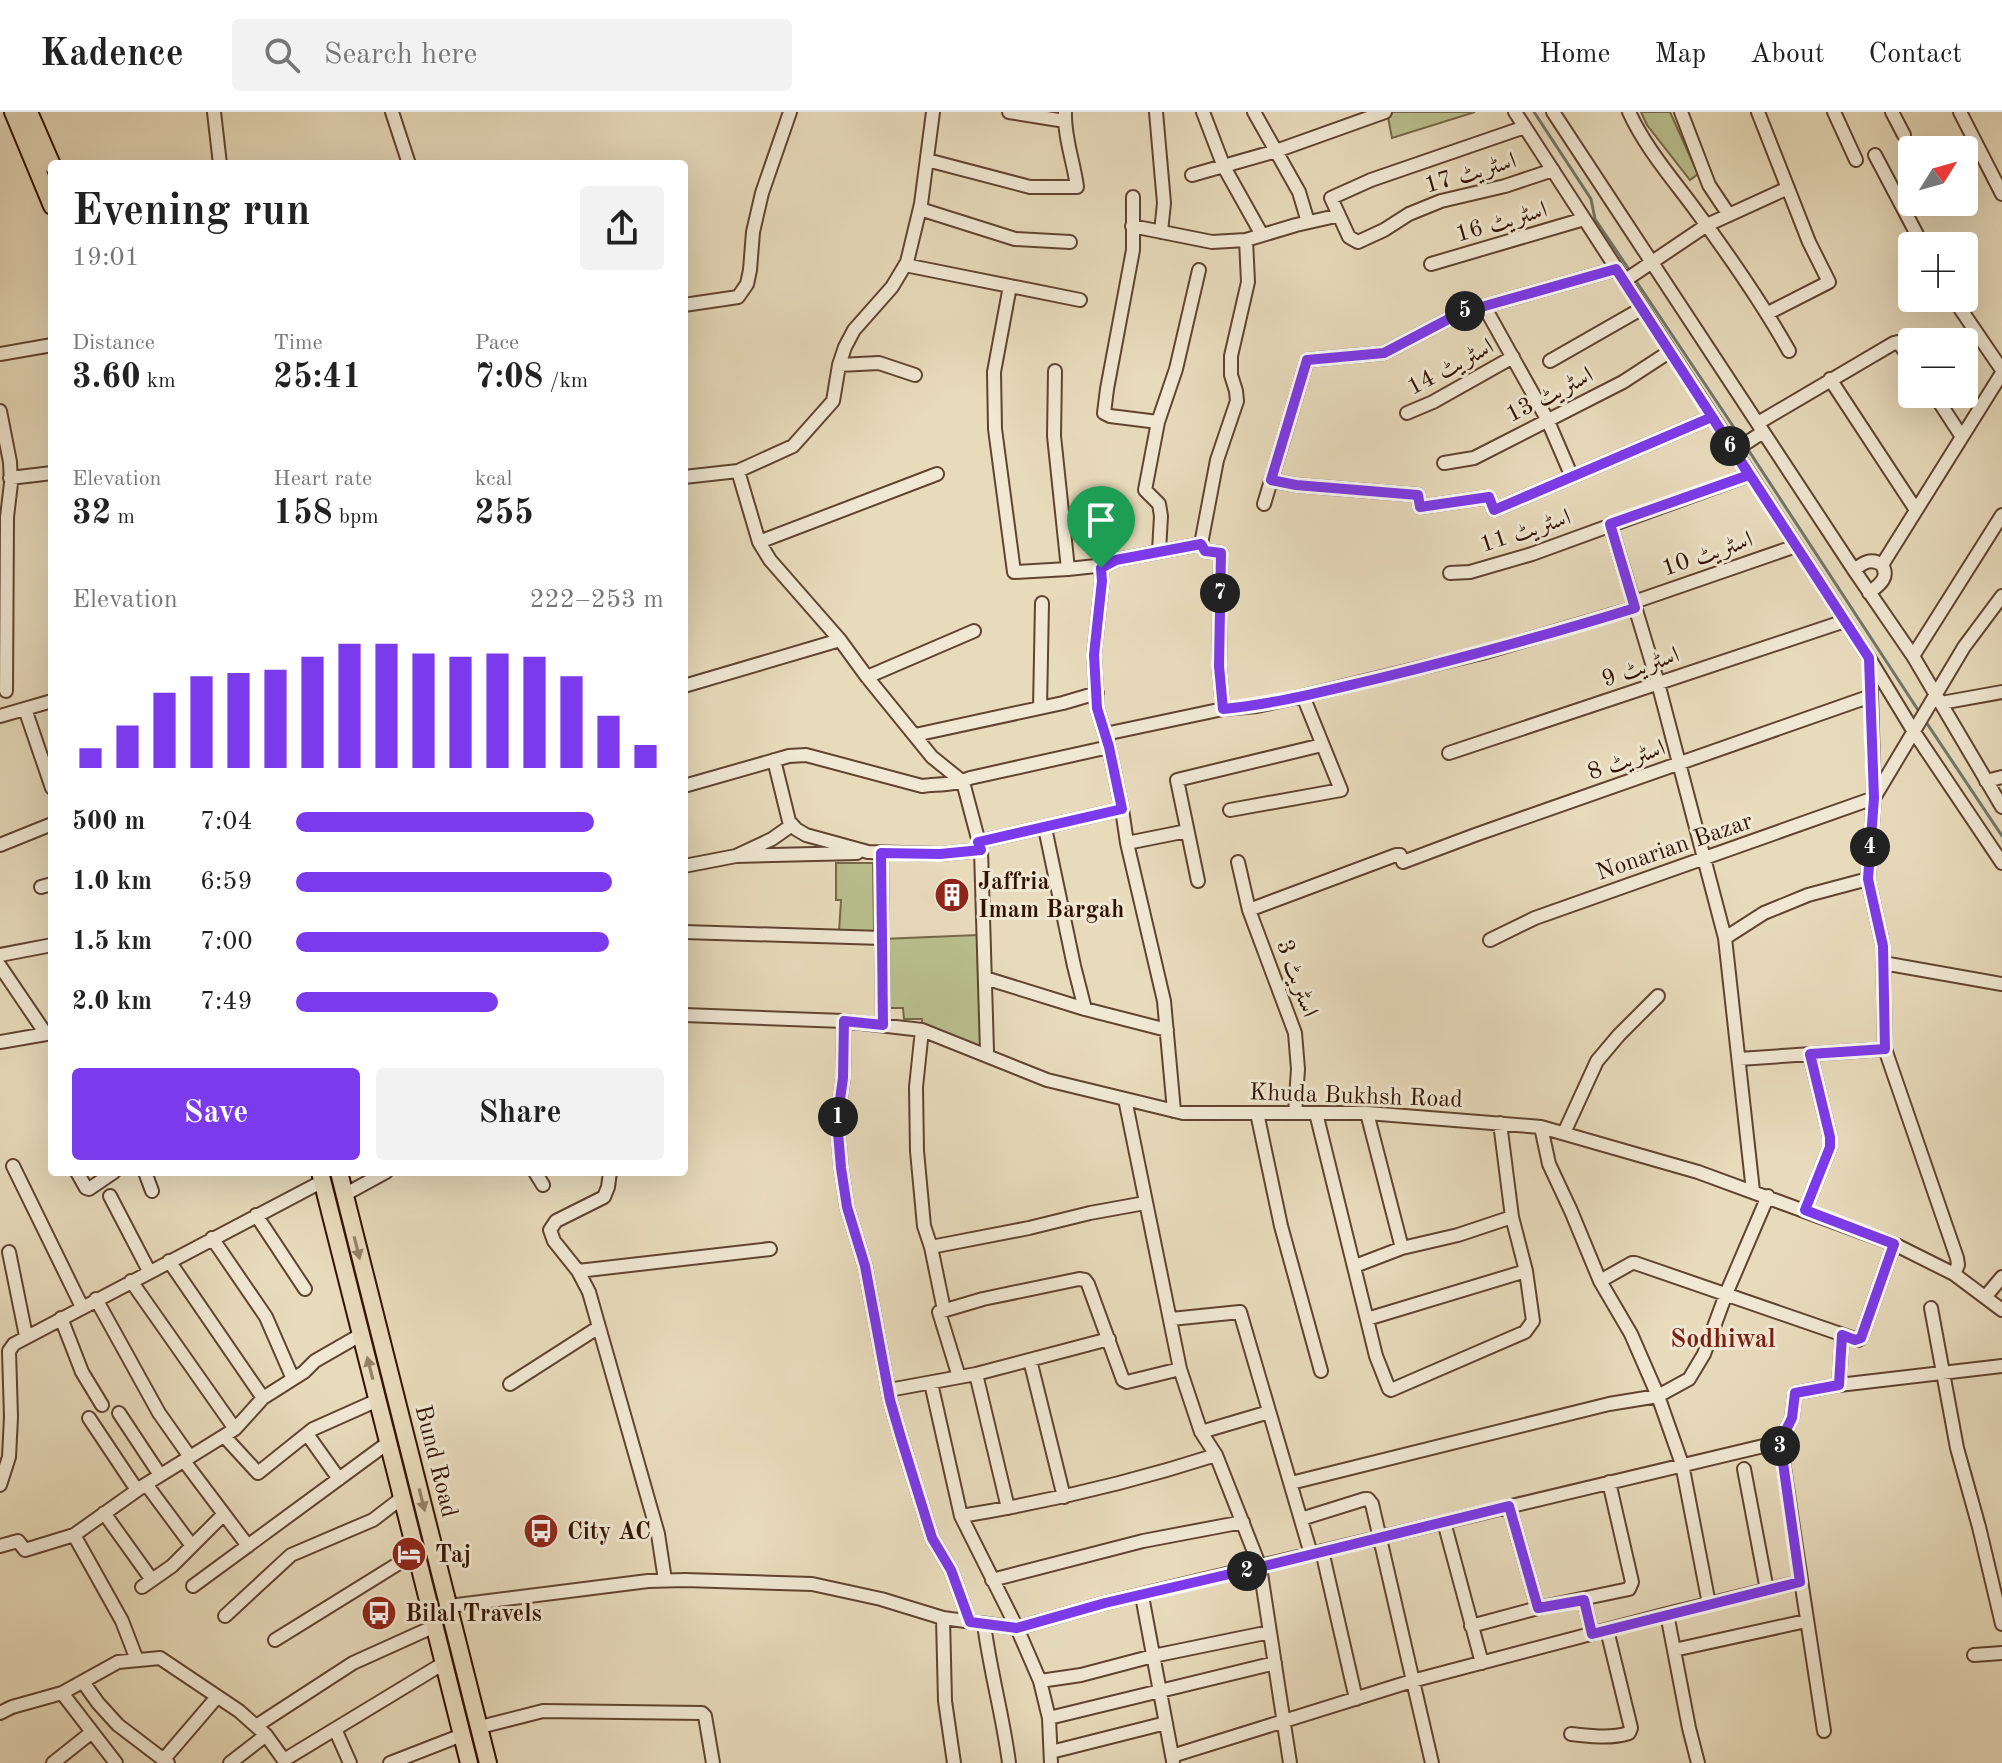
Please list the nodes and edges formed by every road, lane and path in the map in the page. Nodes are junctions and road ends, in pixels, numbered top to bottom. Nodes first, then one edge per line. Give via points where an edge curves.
1 (13, 112) edge
2 (29, 112) edge
3 (214, 112) edge
4 (392, 112) edge
5 (790, 112) edge
6 (933, 112) edge
7 (1009, 112) edge
8 (1156, 112) edge
9 (1203, 112) edge
10 (1385, 112) edge
11 (1515, 112) edge
12 (1553, 112) edge
13 (1629, 112) edge
14 (1681, 112) edge
15 (1758, 112) edge
16 (1834, 112) edge
17 (1892, 112) edge
18 (1960, 112) edge
19 (1257, 113) edge
20 (1065, 117) edge
21 (1525, 127) junction
22 (1904, 135) dead end
23 (1276, 151) junction
24 (1875, 155) dead end
25 (50, 160) edge
26 (220, 160) edge
27 (408, 160) edge
28 (927, 160) junction
29 (1856, 160) dead end
30 (1224, 167) junction
31 (1553, 170) junction
32 (1192, 175) dead end
33 (1788, 188) junction
34 (2002, 194) edge
35 (48, 196) edge
36 (1133, 197) dead end
37 (920, 209) junction
38 (1729, 215) junction
39 (1339, 218) junction
40 (1584, 219) junction
41 (1308, 222) junction
42 (1707, 225) junction
43 (1132, 226) junction
44 (1161, 232) junction
45 (1916, 232) edge
46 (1262, 235) junction
47 (1246, 240) junction
48 (1070, 242) dead end
49 (1431, 264) dead end
50 (1649, 264) junction
51 (905, 265) junction
52 (1199, 270) dead end
53 (1623, 276) junction
54 (1010, 286) junction
55 (1080, 300) dead end
56 (688, 304) edge
57 (1484, 306) junction
58 (1641, 309) junction
59 (1962, 312) edge
60 (1768, 313) junction
61 (1898, 342) edge
62 (48, 346) edge
63 (1789, 351) dead end
64 (1669, 352) junction
65 (0, 354) edge
66 (1513, 357) junction
67 (1550, 361) dead end
68 (839, 365) junction
69 (1055, 371) dead end
70 (2002, 372) edge
71 (915, 375) dead end
72 (1830, 379) junction
73 (1943, 408) edge
74 (0, 411) edge
75 (1407, 413) dead end
76 (1712, 417) junction
77 (1547, 419) junction
78 (1158, 422) junction
79 (1759, 431) junction
80 (1962, 437) junction
81 (1736, 450) junction
82 (1444, 463) dead end
83 (738, 471) junction
84 (48, 473) edge
85 (937, 474) dead end
86 (1749, 475) junction
87 (688, 477) edge
88 (1572, 477) junction
89 (10, 478) junction
90 (1271, 480) junction
91 (1264, 504) dead end
92 (1916, 510) junction
93 (2002, 515) edge
94 (1610, 524) junction
95 (759, 542) junction
96 (1201, 544) junction
97 (1796, 546) junction
98 (1159, 551) junction
99 (1882, 565) junction
100 (1101, 568) junction
101 (1068, 569) junction
102 (1854, 570) junction
103 (1450, 573) dead end
104 (1869, 593) junction
105 (2002, 596) edge
106 (1042, 603) dead end
107 (1634, 605) junction
108 (1845, 621) junction
109 (974, 631) dead end
110 (840, 640) junction
111 (1913, 656) junction
112 (1869, 658) junction
113 (867, 677) junction
114 (2002, 681) edge
115 (1658, 683) junction
116 (688, 685) edge
117 (6, 691) dead end
118 (1097, 693) junction
119 (1997, 693) edge
120 (1303, 696) junction
121 (1871, 696) junction
122 (1936, 700) junction
123 (48, 702) edge
124 (1040, 708) junction
125 (25, 709) junction
126 (1223, 709) junction
127 (0, 716) edge
128 (1917, 728) junction
129 (1105, 734) junction
130 (915, 735) junction
131 (1322, 745) junction
132 (1109, 747) junction
133 (1449, 753) dead end
134 (774, 760) junction
135 (1679, 763) junction
136 (48, 776) edge
137 (2002, 777) edge
138 (1986, 781) junction
139 (963, 782) junction
140 (688, 785) edge
141 (1874, 798) junction
142 (2002, 807) edge
143 (1122, 809) junction
144 (1230, 810) dead end
145 (792, 825) junction
146 (48, 826) edge
147 (1045, 828) junction
148 (0, 829) edge
149 (1187, 831) junction
150 (1127, 843) junction
151 (2, 844) edge
152 (979, 846) junction
153 (874, 853) junction
154 (736, 856) junction
155 (1704, 859) junction
156 (1238, 862) dead end
157 (2002, 863) edge
158 (688, 865) edge
159 (1868, 879) junction
160 (1198, 881) dead end
161 (1249, 910) junction
162 (688, 932) edge
163 (882, 938) junction
164 (1725, 938) junction
165 (1490, 940) dead end
166 (48, 946) edge
167 (0, 955) edge
168 (1883, 963) junction
169 (0, 966) edge
170 (985, 978) junction
171 (2002, 984) edge
172 (1658, 996) dead end
173 (1085, 1009) junction
174 (688, 1015) edge
175 (844, 1021) junction
176 (883, 1025) junction
177 (922, 1030) junction
178 (1167, 1030) junction
179 (48, 1032) edge
180 (48, 1033) edge
181 (0, 1042) edge
182 (1885, 1049) junction
183 (987, 1051) dead end
184 (1810, 1054) junction
185 (1739, 1059) junction
186 (1125, 1099) junction
187 (1174, 1111) junction
188 (1257, 1113) junction
189 (1295, 1113) junction
190 (1316, 1113) junction
191 (1367, 1113) junction
192 (1500, 1123) junction
193 (1541, 1127) junction
194 (1564, 1133) junction
195 (13, 1166) dead end
196 (79, 1176) edge
197 (108, 1176) edge
198 (146, 1176) edge
199 (322, 1176) edge
200 (340, 1176) edge
201 (379, 1176) edge
202 (537, 1176) edge
203 (609, 1176) edge
204 (543, 1185) dead end
205 (152, 1191) dead end
206 (1753, 1191) junction
207 (344, 1195) junction
208 (110, 1196) dead end
209 (1768, 1196) junction
210 (1145, 1203) junction
211 (1805, 1210) junction
212 (256, 1215) junction
213 (1512, 1217) junction
214 (212, 1238) junction
215 (1894, 1244) junction
216 (931, 1247) junction
217 (1402, 1248) junction
218 (770, 1249) dead end
219 (9, 1252) dead end
220 (169, 1261) junction
221 (1355, 1266) junction
222 (149, 1271) junction
223 (578, 1271) junction
224 (1526, 1271) junction
225 (1954, 1274) junction
226 (2002, 1277) edge
227 (131, 1281) junction
228 (1600, 1281) junction
229 (305, 1289) dead end
230 (1726, 1294) junction
231 (1986, 1296) junction
232 (96, 1299) junction
233 (82, 1307) junction
234 (1931, 1308) dead end
235 (944, 1310) junction
236 (2002, 1310) edge
237 (61, 1318) junction
238 (1171, 1319) junction
239 (1367, 1319) junction
240 (599, 1327) junction
241 (362, 1334) junction
242 (1842, 1335) junction
243 (26, 1336) junction
244 (1109, 1339) junction
245 (1030, 1360) junction
246 (2002, 1366) edge
247 (1180, 1369) junction
248 (1321, 1371) dead end
249 (1942, 1373) junction
250 (976, 1374) junction
251 (959, 1377) junction
252 (293, 1379) junction
253 (931, 1383) junction
254 (510, 1384) dead end
255 (1839, 1385) junction
256 (889, 1390) junction
257 (1658, 1396) junction
258 (263, 1398) junction
259 (378, 1400) junction
260 (102, 1405) dead end
261 (1269, 1412) junction
262 (119, 1413) dead end
263 (89, 1418) dead end
264 (230, 1432) junction
265 (1201, 1432) junction
266 (307, 1434) junction
267 (389, 1442) junction
268 (1780, 1442) junction
269 (1216, 1455) junction
270 (187, 1459) junction
271 (1682, 1464) junction
272 (1744, 1469) dead end
273 (160, 1475) junction
274 (339, 1479) junction
275 (1609, 1482) junction
276 (1291, 1483) junction
277 (0, 1485) edge
278 (142, 1487) junction
279 (403, 1497) junction
280 (1064, 1497) junction
281 (1509, 1506) junction
282 (1008, 1508) junction
283 (104, 1513) junction
284 (224, 1514) junction
285 (961, 1516) junction
286 (1301, 1519) junction
287 (1243, 1522) junction
288 (1444, 1522) junction
289 (74, 1535) junction
290 (1380, 1538) junction
291 (0, 1546) edge
292 (192, 1546) junction
293 (248, 1546) junction
294 (417, 1552) junction
295 (1317, 1553) junction
296 (1260, 1567) junction
297 (665, 1580) junction
298 (992, 1580) junction
299 (1800, 1582) junction
300 (193, 1586) dead end
301 (1767, 1590) junction
302 (1142, 1596) junction
303 (1584, 1600) junction
304 (1709, 1604) junction
305 (449, 1606) junction
306 (1538, 1608) junction
307 (1667, 1614) junction
308 (225, 1616) dead end
309 (943, 1618) junction
310 (1806, 1621) junction
311 (970, 1622) junction
312 (984, 1624) junction
313 (2002, 1624) edge
314 (435, 1626) junction
315 (1471, 1626) junction
316 (1017, 1628) junction
317 (1607, 1630) junction
318 (1270, 1632) junction
319 (1592, 1634) junction
320 (275, 1640) dead end
321 (1674, 1650) junction
322 (2002, 1653) edge
323 (1974, 1655) dead end
324 (1153, 1656) junction
325 (137, 1660) junction
326 (444, 1663) junction
327 (1275, 1663) junction
328 (1482, 1663) junction
329 (1040, 1681) junction
330 (1412, 1681) junction
331 (83, 1682) junction
332 (1159, 1690) junction
333 (62, 1693) junction
334 (217, 1697) junction
335 (1356, 1699) junction
336 (0, 1713) edge
337 (1049, 1718) junction
338 (1283, 1722) junction
339 (1166, 1723) junction
340 (480, 1727) junction
341 (335, 1729) junction
342 (261, 1730) junction
343 (1824, 1731) dead end
344 (92, 1732) junction
345 (1571, 1734) dead end
346 (462, 1735) junction
347 (1051, 1757) edge
348 (1172, 1759) edge
349 (166, 1761) edge
350 (285, 1762) edge
351 (53, 1763) edge
352 (116, 1763) edge
353 (230, 1763) edge
354 (350, 1763) edge
355 (390, 1763) edge
356 (469, 1763) edge
357 (488, 1763) edge
358 (713, 1763) edge
359 (954, 1763) edge
360 (1009, 1763) edge
361 (1290, 1763) edge
362 (1432, 1763) edge
363 (1698, 1763) edge

1 - 35 main road
2 - 25 main road
3 - 26 street
4 - 27 street
5 - 56 street via 762,193 747,284 738,297
6 - 28 street
7 - 20 street
8 - 44 street via 1164,203
9 - 30 street
10 - 23 street
11 - 21 street
12 - 50 street
13 - 42 street
14 - 38 street via 1709,185
15 - 33 street
16 - 29 street
17 - 22 street
18 - 34 street
19 - 23 street
20 - 28 street via 1077,187 1030,187
21 - 31 street
21 - 39 street via 1331,198
23 - 30 street
23 - 41 street via 1299,192
24 - 45 street
28 - 37 street
30 - 32 street
30 - 46 street
31 - 39 street, اسٹریٹ 17 via 1441,201 1358,242
31 - 40 street
33 - 38 street
33 - 60 street via 1829,282
36 - 43 street
37 - 48 street via 1015,239
37 - 51 street
38 - 42 street
39 - 41 street
40 - 49 street, اسٹریٹ 16
40 - 53 street
41 - 46 street
42 - 50 street
42 - 60 street
43 - 44 street
43 - 78 street via 1133,250 1104,413
44 - 47 street via 1212,242
46 - 47 street
47 - 96 street via 1248,282 1231,356 1237,401 1217,460
50 - 53 street
50 - 79 street
51 - 54 street
51 - 68 street via 854,330
52 - 78 street
53 - 57 street
53 - 58 street
54 - 55 street
54 - 101 street via 994,372 995,429 1014,572
57 - 66 street
57 - 90 street via 1384,353 1307,360
58 - 64 street
58 - 67 street
59 - 70 street
60 - 63 street
61 - 72 street
62 - 65 street
64 - 76 street
64 - 77 street, اسٹریٹ 13 via 1623,382
66 - 75 street, اسٹریٹ 14
66 - 77 street
68 - 71 street via 879,363
68 - 83 street via 833,401 793,446
69 - 101 street via 1054,436
70 - 80 street
72 - 79 street
72 - 92 street
73 - 80 street
74 - 89 street
76 - 81 street
76 - 88 street
77 - 82 street, اسٹریٹ 13 via 1474,458
77 - 88 street
78 - 98 street via 1145,490 1159,504
79 - 81 street
79 - 102 street
80 - 92 street
81 - 86 street
83 - 87 street
83 - 95 street
84 - 89 street
85 - 95 street
86 - 94 street, اسٹریٹ 11
86 - 97 street
88 - 90 street via 1494,510 1489,497 1420,507 1418,495
89 - 117 street
90 - 91 street
92 - 99 street
93 - 111 street
94 - 103 street, اسٹریٹ 11 via 1532,554
94 - 107 street
95 - 110 street
96 - 98 street
96 - 126 street via 1205,551 1221,553
97 - 107 street, اسٹریٹ 10
97 - 108 street
98 - 100 street
99 - 102 street via 1868,561
99 - 104 street via 1884,580
100 - 101 street
100 - 118 street via 1094,655
102 - 104 street
104 - 111 street
105 - 122 street via 1964,647
106 - 124 street
107 - 115 street
107 - 120 street, اسٹریٹ 10 via 1482,653
108 - 112 street
108 - 115 street, اسٹریٹ 9
109 - 113 street
110 - 113 street
110 - 116 street
111 - 122 street
112 - 121 street
112 - 128 street
113 - 130 street
114 - 119 street
115 - 133 street, اسٹریٹ 9
115 - 135 street
118 - 124 street
118 - 129 street
119 - 122 street
120 - 126 street, اسٹریٹ 10
120 - 131 street
121 - 135 street, اسٹریٹ 8
121 - 141 street
122 - 128 street
122 - 138 street
123 - 125 street
124 - 130 street
125 - 127 street
125 - 136 street
126 - 129 street, اسٹریٹ 10
128 - 141 street
128 - 157 street
129 - 132 street
130 - 139 street
131 - 144 street via 1341,790
131 - 149 street via 1177,780
132 - 139 street
132 - 143 street
134 - 139 street via 806,755 922,786
134 - 140 street
134 - 145 street
135 - 155 street
135 - 161 street, اسٹریٹ 8 via 1403,862 1396,855
137 - 138 street
138 - 142 street
139 - 152 street
141 - 155 street, Nonarian Bazar
141 - 159 street
143 - 147 street
143 - 150 street
145 - 153 street via 813,838
145 - 154 street
146 - 151 street
147 - 152 street
147 - 173 street
148 - 151 street
149 - 150 street
149 - 160 street
150 - 178 street
152 - 153 street via 940,854
152 - 170 street
153 - 154 street
153 - 163 street
154 - 158 street
155 - 164 street
155 - 165 street, Nonarian Bazar via 1535,918
156 - 161 street, اسٹریٹ 3
159 - 164 street via 1793,901
159 - 168 street
161 - 189 street, اسٹریٹ 3 via 1295,1033
162 - 163 street
163 - 176 street
164 - 185 street
166 - 167 street
168 - 171 street
168 - 182 street
169 - 179 street
170 - 173 street
170 - 183 street
172 - 194 street via 1597,1061
173 - 178 street
174 - 175 street, Khuda Bukhsh Road
175 - 176 street, Khuda Bukhsh Road
175 - 256 street via 837,1121 841,1168
176 - 177 street, Khuda Bukhsh Road
177 - 186 street, Khuda Bukhsh Road via 1047,1080
177 - 216 street via 917,1151
178 - 187 street
180 - 181 street
182 - 184 street
182 - 225 street via 1957,1258
184 - 185 street
184 - 211 street via 1830,1147
185 - 206 street
186 - 187 street, Khuda Bukhsh Road
186 - 210 street
187 - 188 street, Khuda Bukhsh Road
188 - 189 street, Khuda Bukhsh Road
188 - 248 street
189 - 190 street, Khuda Bukhsh Road
190 - 191 street, Khuda Bukhsh Road
190 - 221 street
191 - 192 street, Khuda Bukhsh Road
191 - 217 street
192 - 193 street, Khuda Bukhsh Road
192 - 213 street
193 - 194 street, Khuda Bukhsh Road
193 - 228 street via 1549,1164
194 - 206 street, Khuda Bukhsh Road
195 - 233 street
196 - 197 street via 89,1189
198 - 205 street
199 - 212 street
199 - 241 main road, Bund Road
200 - 207 main road, Bund Road
201 - 207 street
202 - 204 street
203 - 223 street via 604,1197 556,1221 550,1230
206 - 209 street, Khuda Bukhsh Road
207 -> 305 main road, Bund Road
208 - 222 street
209 - 211 street, Khuda Bukhsh Road
209 - 230 street
210 - 216 street
210 - 238 street
211 - 215 street, Khuda Bukhsh Road
212 - 214 street
212 - 229 street
213 - 217 street
213 - 224 street
214 - 220 street
214 - 252 street via 266,1317
215 - 225 street, Khuda Bukhsh Road
215 - 242 street via 1861,1338
216 - 235 street
217 - 221 street
218 - 223 street
219 - 243 street
220 - 222 street
220 - 258 street
221 - 239 street
222 - 227 street
223 - 240 street
224 - 239 street
224 - 239 street via 1533,1321 1525,1332 1391,1390
225 - 231 street, Khuda Bukhsh Road
226 - 231 street
227 - 232 street
227 - 264 street
228 - 230 street via 1635,1263
228 - 257 street
230 - 242 street
230 - 257 street via 1689,1379
231 - 236 street, Khuda Bukhsh Road
232 - 233 street
232 - 270 street
233 - 237 street
234 - 249 street
235 - 244 street via 1085,1280
235 - 251 street via 939,1312
237 - 243 street
237 - 260 street via 82,1372
238 - 247 street
238 - 261 street via 1240,1312
240 - 254 street
240 - 297 street via 658,1534
241 - 252 street
259 -> 241 main road, Bund Road
242 - 255 street
243 - 277 street via 9,1351 9,1457
244 - 245 street
244 - 247 street via 1127,1382
245 - 250 street
245 - 280 street
246 - 249 street
247 - 265 street
249 - 255 street
249 - 313 street
250 - 251 street
250 - 282 street
251 - 253 street
252 - 258 street
253 - 256 street
253 - 285 street
255 - 268 street via 1795,1393 1792,1418
256 - 311 street via 932,1538 951,1570
257 - 271 street
257 - 276 street
258 - 264 street
259 - 266 street
259 - 267 main road, Bund Road
261 - 265 street
261 - 276 street
262 - 273 street
263 - 278 street
264 - 266 street via 258,1473
264 - 270 street
265 - 269 street
266 - 274 street
267 - 274 street
267 - 279 main road, Bund Road
268 - 271 street
268 - 299 street
269 - 280 street
269 - 287 street
270 - 273 street
270 - 284 street
271 - 275 street
271 - 304 street
272 - 301 street
273 - 278 street
274 - 293 street
275 - 281 street
275 - 303 street via 1632,1586
276 - 286 street
278 - 283 street
278 - 292 street
279 - 294 main road, Bund Road
279 - 308 street via 373,1520 291,1555
280 - 282 street
281 - 288 street
281 - 306 street
282 - 285 street
283 - 289 street
283 - 292 street via 147,1583
284 - 292 street
284 - 293 street
285 - 298 street
286 - 290 street via 1368,1499
286 - 295 street
287 - 296 street
287 - 298 street via 1143,1541
288 - 290 street
288 - 315 street
289 - 291 street via 24,1550 18,1541
289 - 325 street via 122,1621
290 - 295 street
290 - 330 street
293 - 300 street
294 - 314 main road, Bund Road
294 - 320 street
295 - 296 street
295 - 335 street
296 - 302 street
296 - 318 street
297 - 305 street
297 - 309 street via 812,1584
298 - 316 street
299 - 301 street
299 - 310 street
301 - 304 street
302 - 316 street
302 - 324 street
303 - 306 street
303 - 319 street
304 - 307 street
305 - 340 main road, Bund Road
306 - 315 street
307 - 317 street
307 - 321 street
309 - 311 street
309 - 359 street via 945,1701
310 - 321 street
310 - 343 street
311 - 312 street
312 - 316 street
312 - 360 street
314 - 326 main road, Bund Road
314 - 342 street via 353,1663
315 - 328 street
316 - 329 street
317 - 319 street
317 - 345 street via 1631,1728 1625,1735
318 - 324 street
318 - 327 street
319 - 328 street
321 - 363 street
322 - 323 street
324 - 329 street
324 - 332 street
325 - 331 street via 118,1662
325 - 334 street via 160,1658
326 - 341 street
326 - 346 main road, Bund Road
327 - 332 street
327 - 338 street
328 - 330 street
329 - 337 street
330 - 335 street
330 - 362 street
331 - 333 street
331 - 349 street via 118,1725
332 - 337 street
332 - 339 street
333 - 336 street
333 - 344 street
334 - 342 street
334 - 349 street
335 - 338 street
337 - 347 street
338 - 348 street
338 - 361 street
339 - 347 street
339 - 348 street
340 - 357 main road, Bund Road
340 - 358 street via 543,1711 702,1713
341 - 350 street
341 - 354 street
342 - 350 street
342 - 353 street
344 - 351 street
344 - 352 street
346 - 355 street
346 - 356 main road, Bund Road

